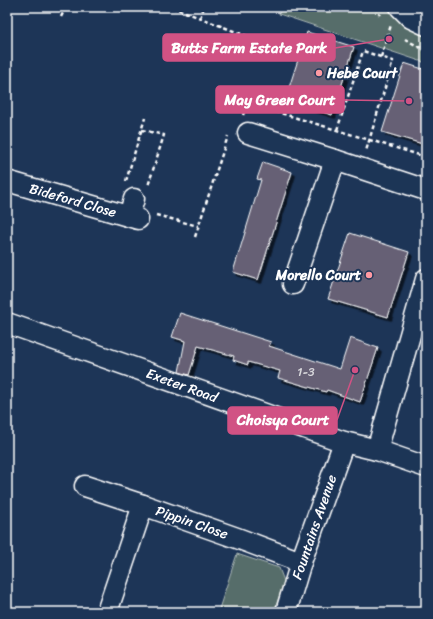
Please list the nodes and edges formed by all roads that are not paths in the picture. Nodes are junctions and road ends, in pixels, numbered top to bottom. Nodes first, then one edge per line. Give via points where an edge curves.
1 (396, 14) edge
2 (426, 25) edge
3 (243, 131) road end
4 (335, 160) junction
5 (7, 182) edge
6 (426, 190) edge
7 (132, 204) road end
8 (426, 279) edge
9 (293, 284) dead end
10 (7, 324) edge
11 (344, 442) junction
12 (377, 450) junction
13 (426, 467) edge
14 (85, 486) dead end
15 (143, 505) junction
16 (301, 562) junction
17 (107, 612) edge
18 (286, 612) edge

1 - 2 street
3 - 4 street
4 - 6 street
4 - 9 street
5 - 7 street, Bideford Close
8 - 12 street
10 - 11 street, Exeter Road
11 - 12 street, Exeter Road
11 - 16 street, Fountains Avenue
12 - 13 street, Exeter Road
14 - 15 street
15 - 16 street, Pippin Close
15 - 17 street, Pippin Close
16 - 18 street, Fountains Avenue

